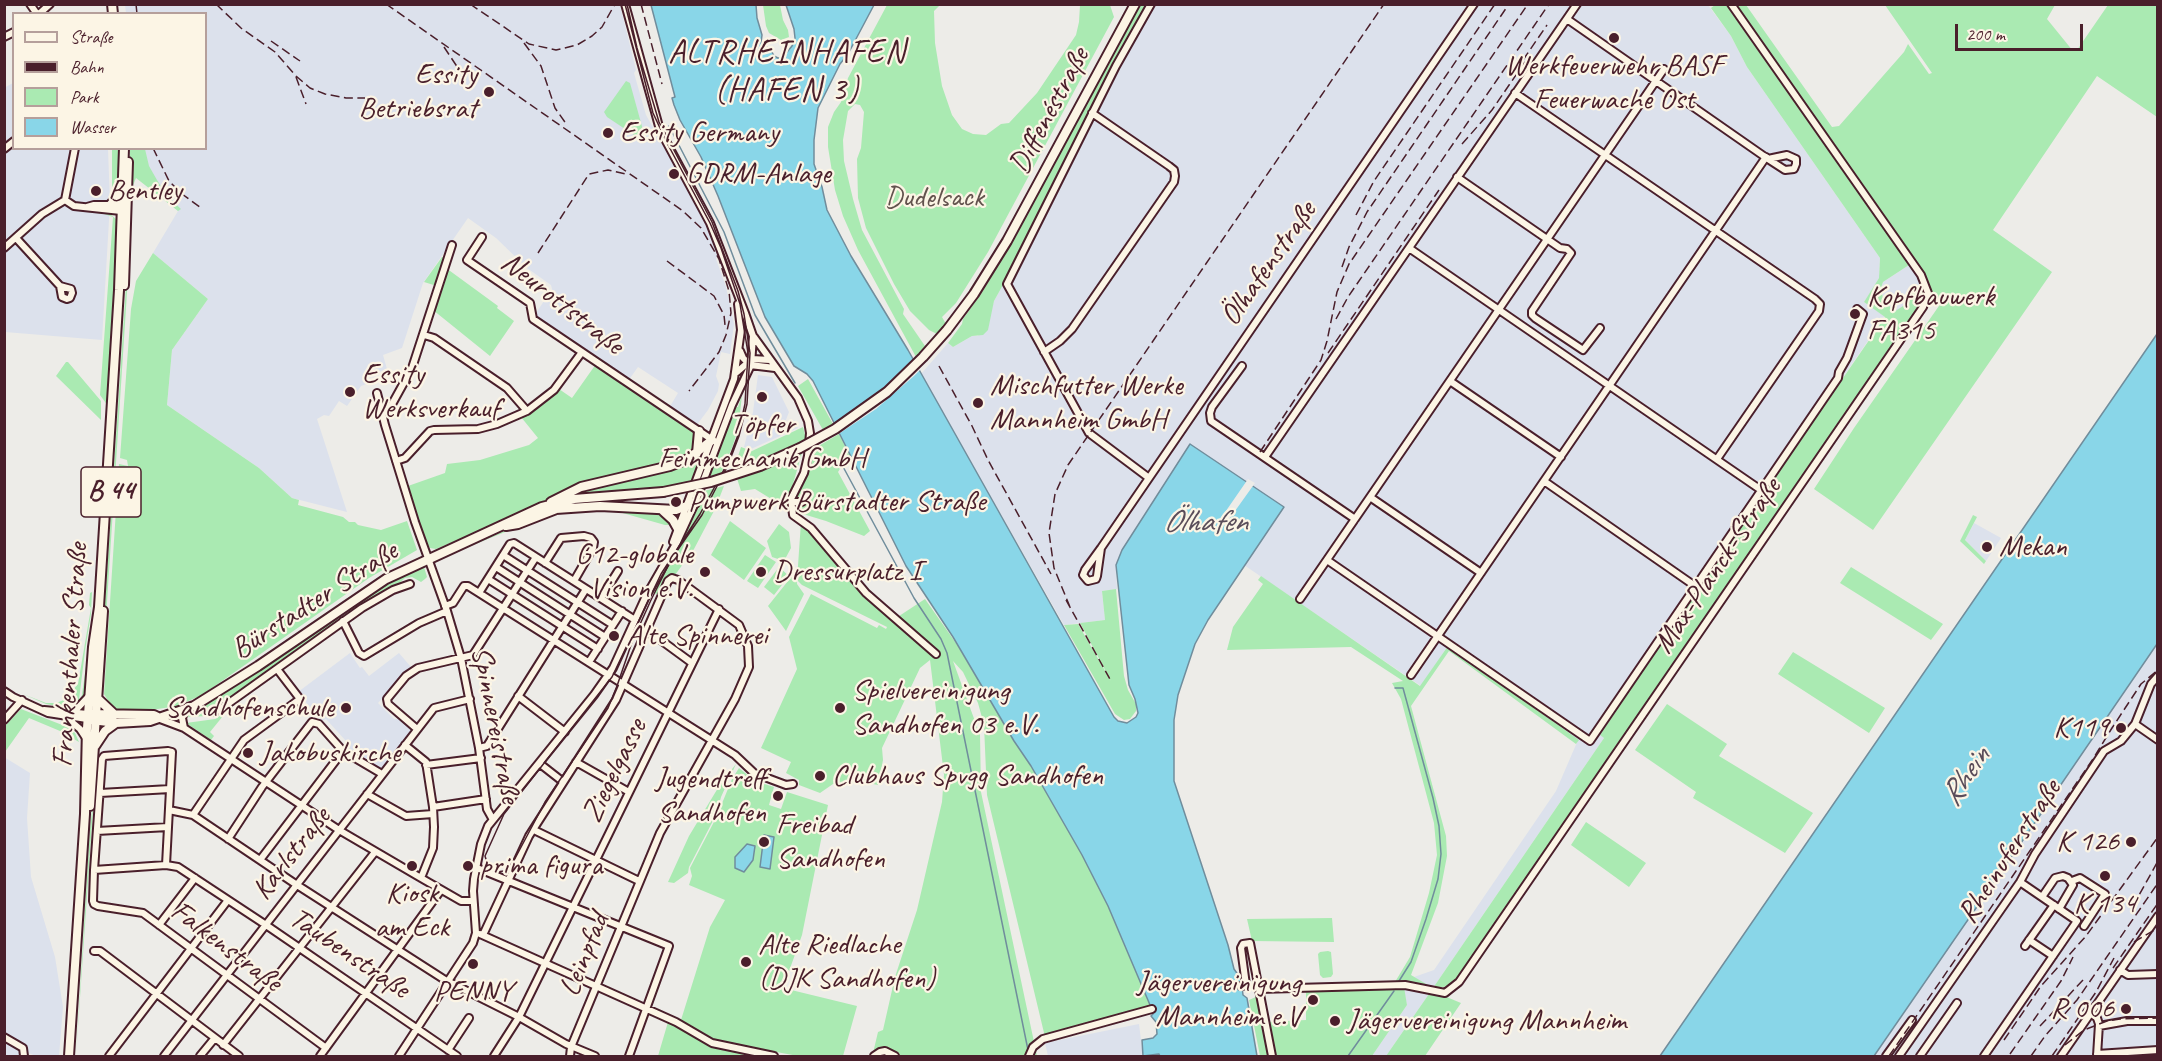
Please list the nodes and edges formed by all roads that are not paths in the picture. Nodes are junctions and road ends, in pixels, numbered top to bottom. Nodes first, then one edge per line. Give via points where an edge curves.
1 (625, 4) edge
2 (1135, 4) edge
3 (1151, 4) edge
4 (1474, 4) edge
5 (1577, 4) edge
6 (1731, 4) edge
7 (1567, 19) junction
8 (1664, 69) dead end
9 (1656, 81) junction
10 (1515, 93) junction
11 (1092, 113) junction
12 (75, 150) edge
13 (126, 150) edge
14 (126, 150) edge
15 (1605, 155) junction
16 (1457, 177) junction
17 (122, 190) junction
18 (65, 200) junction
19 (109, 205) junction
20 (87, 207) junction
21 (124, 208) junction
22 (1716, 231) junction
23 (482, 237) dead end
24 (16, 238) junction
25 (1547, 239) junction
26 (452, 245) dead end
27 (4, 248) edge
28 (1409, 248) junction
29 (733, 284) junction
30 (60, 286) dead end
31 (1857, 309) dead end
32 (1498, 310) junction
33 (1600, 328) dead end
34 (424, 335) junction
35 (753, 336) junction
36 (739, 350) junction
37 (582, 352) junction
38 (1044, 352) junction
39 (770, 360) junction
40 (750, 362) junction
41 (1242, 366) dead end
42 (775, 368) junction
43 (735, 374) junction
44 (1450, 381) junction
45 (1609, 386) junction
46 (377, 393) dead end
47 (382, 410) junction
48 (527, 411) junction
49 (699, 431) junction
50 (716, 441) junction
51 (697, 453) junction
52 (1265, 457) junction
53 (1560, 457) junction
54 (1717, 459) junction
55 (396, 461) junction
56 (1149, 477) junction
57 (1544, 481) junction
58 (1761, 490) junction
59 (663, 492) joint
60 (1370, 497) junction
61 (589, 499) junction
62 (790, 502) junction
63 (802, 502) dead end
64 (695, 503) junction
65 (542, 507) junction
66 (686, 507) junction
67 (556, 509) junction
68 (662, 510) junction
69 (1355, 519) junction
70 (498, 528) junction
71 (678, 529) junction
72 (1101, 548) junction
73 (668, 554) junction
74 (503, 555) junction
75 (536, 557) junction
76 (427, 558) junction
77 (1327, 560) junction
78 (544, 562) junction
79 (496, 567) junction
80 (528, 570) junction
81 (618, 571) dead end
82 (1481, 573) junction
83 (488, 579) junction
84 (574, 581) junction
85 (520, 582) junction
86 (410, 584) dead end
87 (1695, 586) junction
88 (586, 589) junction
89 (479, 593) junction
90 (512, 594) junction
91 (601, 598) junction
92 (1300, 599) dead end
93 (577, 602) junction
94 (504, 608) junction
95 (446, 609) junction
96 (719, 609) junction
97 (622, 611) junction
98 (570, 614) junction
99 (635, 620) junction
100 (343, 621) junction
101 (613, 625) junction
102 (562, 626) junction
103 (647, 630) junction
104 (1438, 636) junction
105 (605, 637) junction
106 (554, 640) junction
107 (598, 649) junction
108 (936, 654) dead end
109 (461, 658) junction
110 (589, 662) junction
111 (692, 663) junction
112 (277, 669) junction
113 (609, 675) junction
114 (1411, 675) dead end
115 (2157, 676) edge
116 (622, 684) junction
117 (4, 688) edge
118 (518, 696) junction
119 (93, 697) junction
120 (470, 699) junction
121 (22, 700) junction
122 (43, 710) junction
123 (185, 710) junction
124 (74, 712) junction
125 (214, 712) dead end
126 (668, 713) junction
127 (173, 714) junction
128 (92, 717) junction
129 (67, 718) junction
130 (116, 719) junction
131 (160, 719) junction
132 (4, 720) edge
133 (2135, 724) junction
134 (184, 728) junction
135 (417, 729) junction
136 (565, 732) junction
137 (86, 738) junction
138 (711, 740) junction
139 (2157, 740) edge
140 (405, 745) junction
141 (94, 747) junction
142 (479, 748) junction
143 (343, 751) junction
144 (481, 758) junction
145 (230, 760) junction
146 (576, 762) junction
147 (539, 763) junction
148 (426, 765) junction
149 (382, 774) junction
150 (562, 782) junction
151 (266, 783) junction
152 (793, 784) dead end
153 (170, 789) junction
154 (629, 792) junction
155 (100, 794) junction
156 (367, 794) junction
157 (486, 800) junction
158 (301, 805) junction
159 (169, 810) junction
160 (433, 810) junction
161 (193, 815) junction
162 (492, 818) junction
163 (168, 827) junction
164 (339, 830) junction
165 (534, 830) junction
166 (97, 831) junction
167 (228, 838) junction
168 (375, 852) junction
169 (260, 860) junction
170 (596, 861) junction
171 (166, 865) junction
172 (477, 868) junction
173 (94, 870) junction
174 (195, 878) junction
175 (421, 878) junction
176 (639, 881) junction
177 (2072, 881) junction
178 (507, 882) junction
179 (2020, 882) junction
180 (297, 885) junction
181 (441, 890) junction
182 (2042, 897) junction
183 (228, 900) junction
184 (474, 901) junction
185 (332, 907) junction
186 (2056, 907) junction
187 (572, 908) junction
188 (2157, 916) edge
189 (2077, 921) junction
190 (159, 925) junction
191 (266, 925) junction
192 (620, 927) junction
193 (480, 934) junction
194 (2030, 940) junction
195 (2025, 946) dead end
196 (299, 948) junction
197 (190, 949) junction
198 (398, 950) junction
199 (94, 951) dead end
200 (2053, 956) junction
201 (545, 963) junction
202 (2120, 970) junction
203 (2157, 974) edge
204 (226, 976) junction
205 (449, 981) junction
206 (596, 986) junction
207 (1241, 986) dead end
208 (1260, 989) junction
209 (366, 994) junction
210 (156, 995) junction
211 (259, 1000) junction
212 (1957, 1003) dead end
213 (647, 1009) junction
214 (1152, 1009) dead end
215 (2091, 1012) junction
216 (519, 1017) junction
217 (469, 1018) dead end
218 (1911, 1020) dead end
219 (2157, 1021) edge
220 (191, 1022) junction
221 (2099, 1026) junction
222 (417, 1029) junction
223 (4, 1036) edge
224 (214, 1039) junction
225 (223, 1045) junction
226 (571, 1047) junction
227 (326, 1048) junction
228 (448, 1050) junction
229 (2157, 1050) edge
230 (25, 1054) edge
231 (2097, 1055) edge
232 (72, 1056) edge
233 (109, 1056) edge
234 (164, 1056) edge
235 (200, 1056) edge
236 (239, 1056) edge
237 (320, 1056) edge
238 (399, 1056) edge
239 (457, 1056) edge
240 (494, 1056) edge
241 (570, 1056) edge
242 (595, 1056) edge
243 (630, 1056) edge
244 (774, 1056) edge
245 (874, 1056) edge
246 (895, 1056) edge
247 (1029, 1056) edge
248 (1272, 1056) edge
249 (1886, 1056) edge
250 (1899, 1056) edge
251 (1920, 1056) edge
252 (1984, 1056) edge
253 (2061, 1056) edge

1 - 29 street via 660,130 712,228
2 - 59 main road, Diffenéstraße, bridge via 1007,242 974,294 923,357 887,392 801,448 711,482
3 - 11 street
4 - 56 street, Ölhafenstraße
5 - 7 street
6 - 208 street, Max-Planck-Straße via 1921,275 1928,293 1923,307 1459,982 1444,993 1405,985
7 - 9 street
7 - 10 street
8 - 9 street
9 - 15 street
9 - 22 street via 1767,158
10 - 15 street
10 - 16 street
11 - 38 street via 1007,284
11 - 38 street via 1174,170 1174,182 1072,329
12 - 18 street
13 - 17 main road, Frankenthaler Straße / B 44
14 - 21 main road, Frankenthaler Straße / B 44
15 - 22 street
15 - 25 street
16 - 25 street
16 - 28 street
17 - 19 street
17 - 21 main road, Frankenthaler Straße / B 44
18 - 20 street
18 - 24 street via 42,214
19 - 20 street
19 - 21 street
20 - 21 street
21 - 119 main road, Frankenthaler Straße / B 44
22 - 45 street
22 - 54 street via 1820,304 1819,311
23 - 37 street, Neurottstraße via 467,260 530,303 533,319
24 - 27 street
24 - 30 street
25 - 32 street
25 - 33 street via 1571,253 1532,315 1582,350
26 - 34 street
28 - 32 street
28 - 52 street
29 - 35 street
29 - 36 street via 741,318
31 - 58 street via 1863,314 1838,378
32 - 44 street
32 - 45 street
34 - 47 street via 405,383 391,406
34 - 48 street via 507,388
35 - 39 street
35 - 40 street
36 - 40 street
36 - 43 street
37 - 48 street via 558,385
37 - 49 street, Neurottstraße
38 - 56 street via 1089,433
39 - 40 street
39 - 42 street
40 - 42 street
40 - 43 street
40 - 50 street
41 - 52 street via 1212,407 1210,417 1214,424
42 - 62 street via 798,398 810,433 804,473
43 - 50 street
44 - 53 street
44 - 60 street
45 - 53 street
45 - 54 street
46 - 47 street, Spinnereistraße
47 - 55 street, Spinnereistraße
48 - 55 street via 478,429 434,430 405,458
49 - 50 street, Neurottstraße
49 - 51 main road
50 - 51 main road
50 - 64 street
50 - 66 street
51 - 65 main road via 670,465 580,487
52 - 69 street
53 - 57 street
54 - 58 street
55 - 76 street, Spinnereistraße
56 - 72 street, Ölhafenstraße
57 - 82 street
57 - 87 street
58 - 87 street
59 - 61 main road, Bürstadter Straße
60 - 69 street
60 - 82 street
61 - 65 main road, Bürstadter Straße
61 - 67 main road, Bürstadter Straße
62 - 63 street
62 - 108 street via 793,515 811,528 866,593
64 - 66 main road
64 - 73 street
65 - 70 main road, Bürstadter Straße
66 - 68 main road
66 - 71 street
67 - 68 main road via 600,506
67 - 70 main road, Bürstadter Straße
68 - 71 main road
69 - 77 street
70 - 76 main road, Bürstadter Straße
71 - 73 street
72 - 72 street, Ölhafenstraße via 1083,575 1088,581 1096,579
73 - 99 street
74 - 75 street via 512,543
74 - 79 street
74 - 80 street
75 - 78 street
75 - 80 street
76 - 95 street, Spinnereistraße
76 - 123 main road, Bürstadter Straße via 386,579 203,702
77 - 92 street
77 - 104 street
78 - 84 street
78 - 84 street via 561,538 591,538 593,548
79 - 83 street
79 - 85 street
80 - 85 street
80 - 93 street
81 - 91 street
82 - 104 street
83 - 89 street
83 - 90 street
84 - 88 street
85 - 90 street
85 - 98 street
86 - 100 street
87 - 104 street via 1590,741
88 - 91 street
88 - 93 street
89 - 94 street
89 - 95 street via 464,586
90 - 94 street
90 - 102 street
91 - 97 street
93 - 98 street
93 - 101 street
94 - 106 street
94 - 109 street via 474,654
95 - 100 street via 364,656
95 - 109 street, Spinnereistraße
96 - 103 street, Leinpfad via 672,578
96 - 111 street, Ziegelgasse
96 - 138 street, Leinpfad via 744,633 750,656 745,679
97 - 99 street
97 - 101 street
98 - 102 street
98 - 105 street
99 - 113 street
100 - 112 street
101 - 105 street
102 - 106 street
102 - 107 street
103 - 111 street
103 - 116 street
104 - 114 street
105 - 107 street
106 - 110 street
106 - 118 street
107 - 110 street
109 - 120 street, Spinnereistraße
109 - 135 street via 411,672 387,699
110 - 113 street
111 - 126 street, Ziegelgasse
112 - 125 street
112 - 145 street via 300,699 244,740
113 - 116 street
113 - 136 street
115 - 133 street, Rheinuferstraße
116 - 126 street
116 - 146 street
117 - 121 street
118 - 136 street
118 - 142 street via 487,746
119 - 124 street
119 - 128 main road, Frankenthaler Straße / B 44
119 - 130 main road
120 - 135 street, Karlstraße via 434,708
120 - 142 street, Spinnereistraße
121 - 122 street
121 - 132 street
122 - 124 street
122 - 129 street
123 - 127 main road, Bürstadter Straße
123 - 134 street
124 - 128 street
126 - 138 street
126 - 154 street, Ziegelgasse
127 - 131 main road, Bürstadter Straße
127 - 134 street
128 - 129 street
128 - 130 main road, Bürstadter Straße
128 - 137 main road, Frankenthaler Straße / B 44
128 - 141 main road, Frankenthaler Straße / B 44
129 - 137 street
130 - 131 main road, Bürstadter Straße
130 - 141 main road
131 - 134 street
133 - 139 street
133 - 179 street, Rheinuferstraße via 2121,741 2104,751
134 - 145 street
135 - 140 street, Karlstraße
136 - 147 street
137 - 232 main road, Frankenthaler Straße / B 44
138 - 152 street via 754,772 786,785
138 - 176 street, Leinpfad via 660,833
140 - 148 street
140 - 149 street, Karlstraße
141 - 232 main road, Frankenthaler Straße / B 44
142 - 144 street, Spinnereistraße
143 - 149 street
143 - 151 street via 319,724 312,722
143 - 158 street
144 - 148 street
144 - 157 street, Spinnereistraße
145 - 151 street
145 - 161 street
146 - 150 street
146 - 154 street
147 - 150 street
147 - 162 street
148 - 160 street
149 - 156 street, Karlstraße
150 - 165 street
151 - 158 street
151 - 167 street
153 - 155 street
153 - 155 street via 172,752 168,751 104,756
153 - 159 street
154 - 170 street, Ziegelgasse
155 - 166 street
156 - 160 street via 406,816
156 - 164 street, Karlstraße
157 - 160 street
157 - 162 street, Spinnereistraße
158 - 164 street
158 - 169 street
159 - 161 street
159 - 163 street
160 - 175 street via 433,848
161 - 167 street
162 - 172 street, Spinnereistraße via 481,844
163 - 166 street
163 - 171 street
164 - 168 street
164 - 180 street, Karlstraße
165 - 170 street
165 - 178 street
166 - 173 street
167 - 169 street
168 - 175 street
168 - 185 street
169 - 180 street
170 - 176 street
170 - 187 street, Ziegelgasse
171 - 173 street
171 - 174 street, Taubenstraße via 174,865
172 - 178 street
172 - 184 street, Spinnereistraße
173 - 190 street, Falkenstraße via 93,901 98,906 143,913
174 - 183 street, Taubenstraße
174 - 190 street
175 - 181 street
176 - 192 street, Leinpfad
177 - 182 street via 2059,876
177 - 186 street via 2072,889
177 - 189 street via 2080,878 2105,894 2088,928
178 - 187 street
178 - 193 street
179 - 182 street
179 - 250 street, Rheinuferstraße
180 - 185 street
180 - 191 street, Karlstraße
181 - 184 street via 461,901
181 - 198 street
182 - 186 street
183 - 191 street, Taubenstraße
183 - 197 street
184 - 193 street, Spinnereistraße
185 - 196 street
185 - 198 street
186 - 189 street
186 - 194 street
187 - 192 street
187 - 201 street, Ziegelgasse
188 - 202 street
189 - 200 street
190 - 197 street, Falkenstraße
191 - 196 street, Taubenstraße
191 - 204 street, Karlstraße
192 - 206 street, Leinpfad
192 - 213 street via 669,946
193 - 201 street
193 - 205 street
194 - 195 street
194 - 200 street
196 - 209 street, Taubenstraße
196 - 211 street
197 - 204 street, Falkenstraße
197 - 210 street
198 - 205 street
198 - 209 street
199 - 210 street via 100,951
200 - 252 street
201 - 206 street
201 - 216 street, Ziegelgasse
202 - 203 street via 2128,975
202 - 215 street
204 - 211 street, Falkenstraße
204 - 220 street, Karlstraße
205 - 216 street
205 - 222 street
206 - 213 street
206 - 226 street, Leinpfad
207 - 208 street via 1246,985 1241,948 1250,943
208 - 248 street
209 - 222 street, Taubenstraße
209 - 227 street
210 - 220 street
210 - 233 street
211 - 225 street
211 - 227 street, Falkenstraße
212 - 251 street
213 - 243 street
213 - 244 street via 712,1043
214 - 247 street via 1049,1037 1033,1047
215 - 221 street
215 - 253 street
216 - 226 street
216 - 240 street, Ziegelgasse
217 - 228 street
218 - 249 street
219 - 221 street
220 - 224 street
220 - 234 street, Karlstraße
221 - 231 street
222 - 228 street, Taubenstraße
222 - 238 street
223 - 230 street via 22,1047
224 - 225 street
224 - 235 street
225 - 236 street
226 - 241 street, Leinpfad
226 - 242 street
227 - 237 street
228 - 239 street, Taubenstraße
229 - 231 street
245 - 246 street via 880,1052

